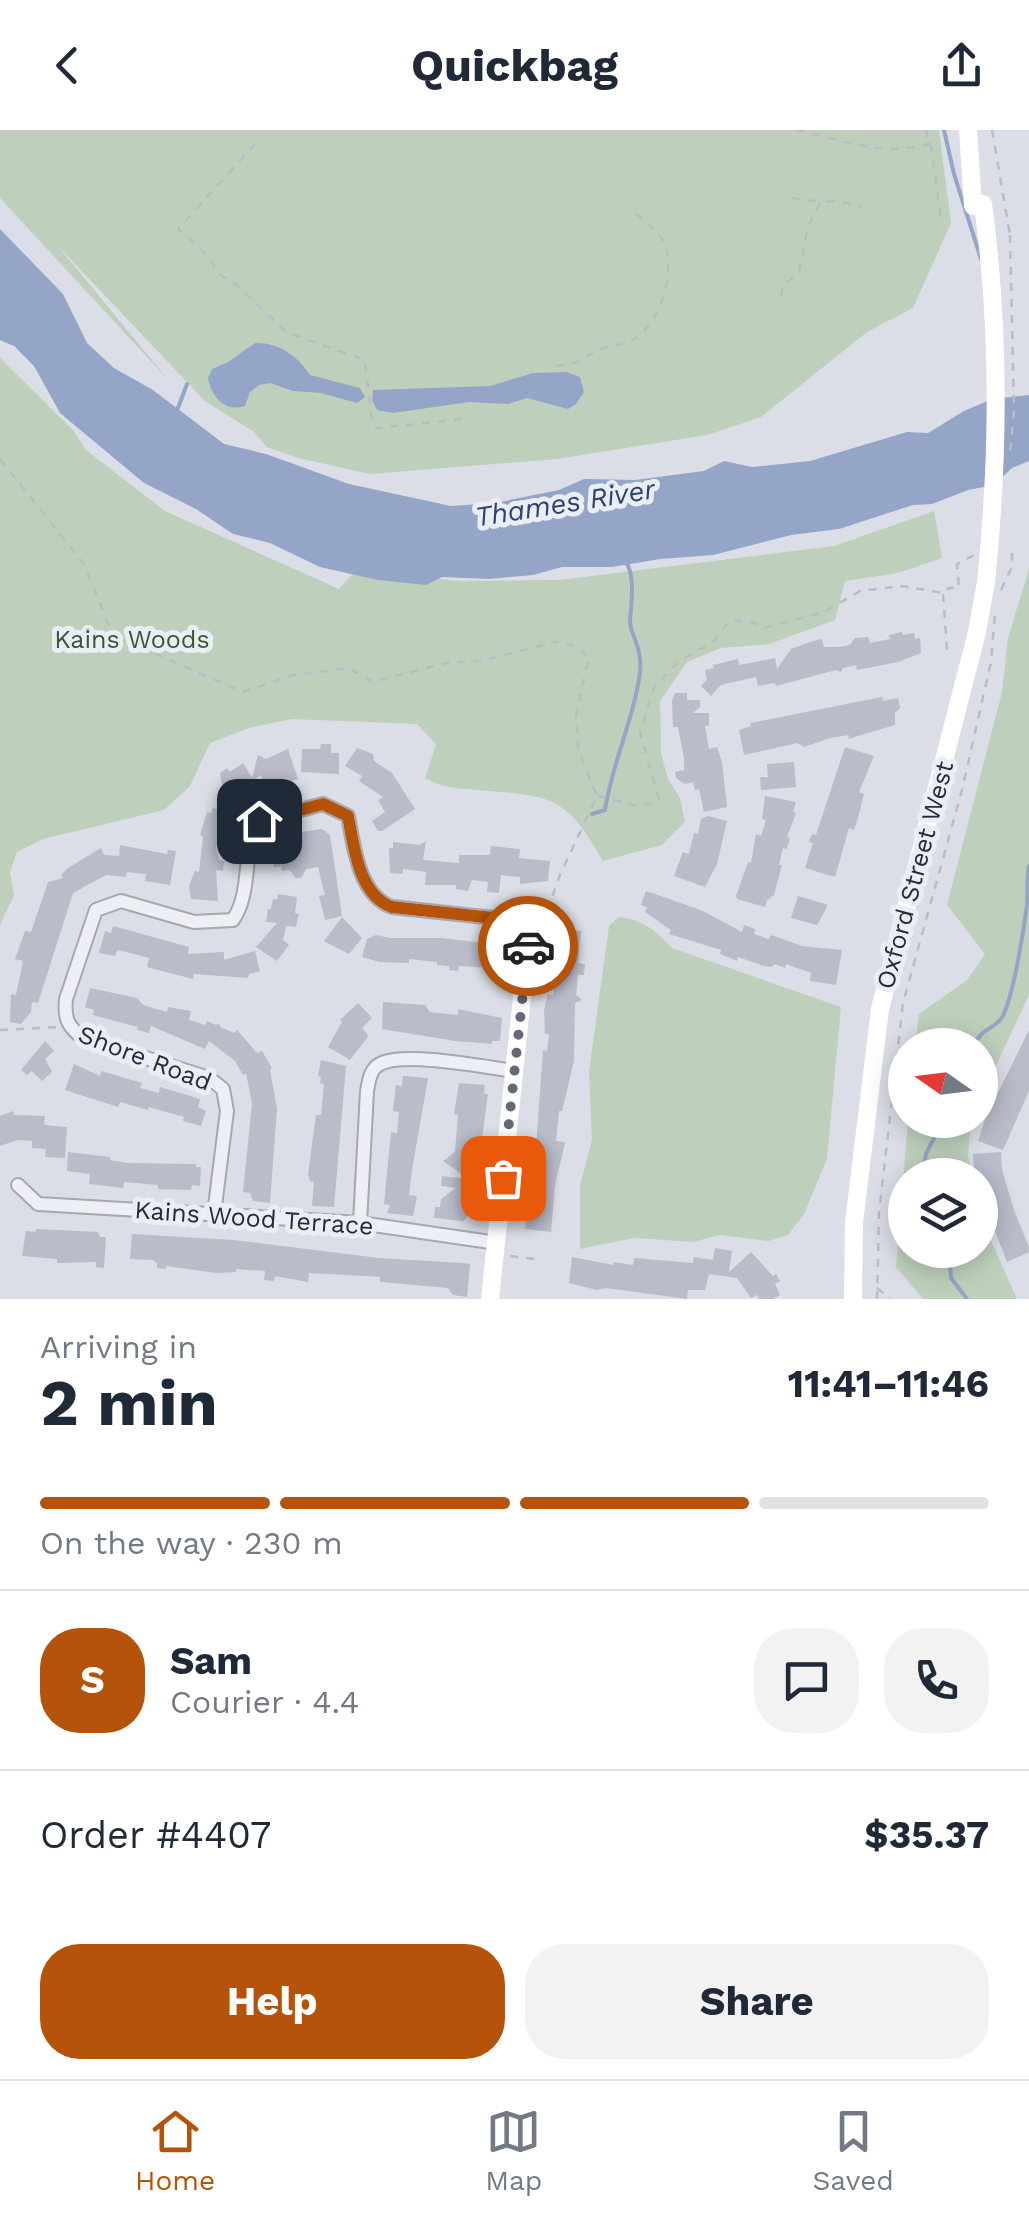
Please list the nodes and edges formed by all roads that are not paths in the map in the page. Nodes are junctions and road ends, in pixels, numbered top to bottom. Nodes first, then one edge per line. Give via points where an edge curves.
1 (968, 130) edge
2 (538, 919) joint
3 (514, 1071) junction
4 (18, 1184) dead end
5 (214, 1214) junction
6 (360, 1224) junction
7 (504, 1250) junction
8 (490, 1299) edge
9 (853, 1299) edge

1 - 9 main road, Oxford Street West via 984,327 980,581 962,692 880,1008 854,1222
2 - 3 main road
2 - 5 street, Shore Road via 378,902 366,884 348,816 323,804 259,821 250,837 243,906 234,920 194,922 120,902 96,910 66,999 69,1028 224,1089
3 - 6 street via 403,1058 376,1066 367,1091
3 - 7 main road
4 - 5 street, Kains Wood Terrace via 38,1204
5 - 6 street, Kains Wood Terrace
6 - 7 street, Kains Wood Terrace
7 - 8 main road

